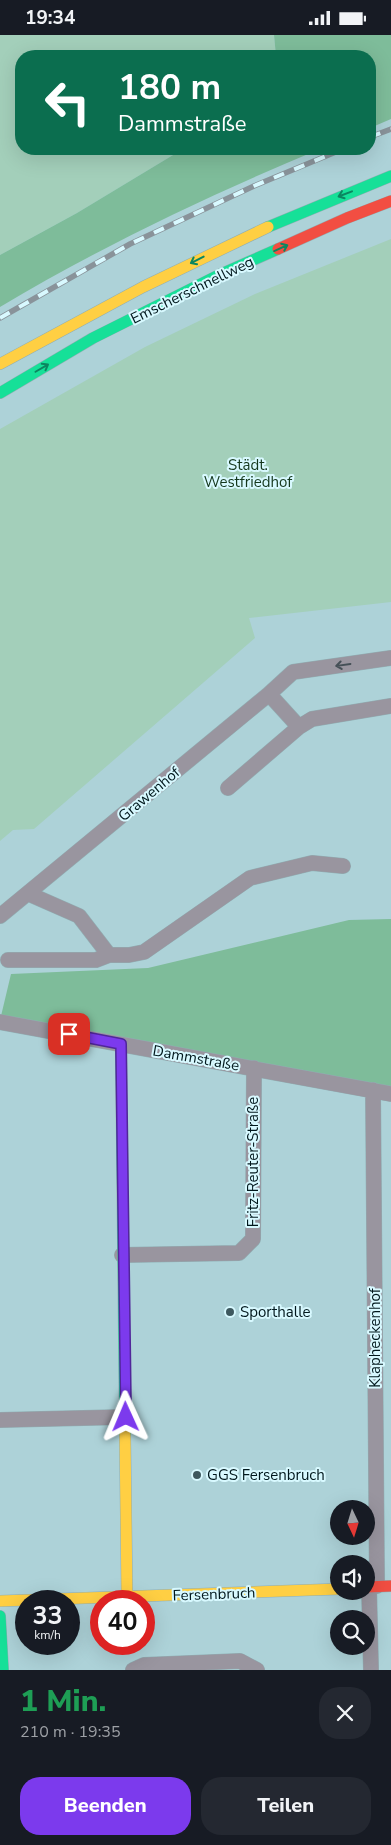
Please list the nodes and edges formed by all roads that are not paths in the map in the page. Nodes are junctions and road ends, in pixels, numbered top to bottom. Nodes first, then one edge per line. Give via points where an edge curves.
1 (391, 177) edge
2 (391, 201) edge
3 (0, 364) edge
4 (0, 393) edge
5 (391, 658) edge
6 (269, 694) junction
7 (391, 707) edge
8 (299, 727) junction
9 (228, 788) dead end
10 (343, 866) dead end
11 (29, 893) junction
12 (0, 916) edge
13 (109, 955) junction
14 (8, 961) dead end
15 (0, 1022) edge
16 (121, 1044) junction
17 (254, 1068) junction
18 (373, 1090) junction
19 (391, 1094) edge
20 (122, 1255) junction
21 (126, 1417) junction
22 (0, 1420) edge
23 (376, 1587) edge
24 (330, 1589) edge
25 (127, 1590) edge
26 (155, 1595) edge
27 (90, 1597) edge
28 (0, 1601) edge
29 (0, 1616) edge
30 (2, 1670) edge
31 (133, 1670) edge
32 (257, 1670) edge
33 (371, 1670) edge

1 -> 3 main road, Emscherschnellweg via 208,255 84,317
4 -> 2 main road, Emscherschnellweg via 93,338 219,275
5 -> 6 street, Grawenhof via 293,672
6 - 8 street
6 - 11 street, Grawenhof
7 - 8 street via 312,719
8 - 9 street
10 - 13 street via 312,863 250,878 144,952
11 - 12 street, Grawenhof
11 - 13 street via 79,916
13 - 14 street via 96,960
15 - 16 street, Dammstraße
16 - 17 street, Dammstraße
16 - 20 main road
17 - 18 street, Dammstraße
17 - 20 street, Fritz-Reuter-Straße via 253,1239 239,1253
18 - 19 street, Dammstraße
18 - 23 street, Klapheckenhof
20 - 21 main road
21 - 22 street
21 - 25 main road
23 - 33 street, Klapheckenhof
24 - 26 main road, Fersenbruch
27 - 28 main road, Fersenbruch
29 - 30 main road
31 - 32 street via 144,1665 240,1661

